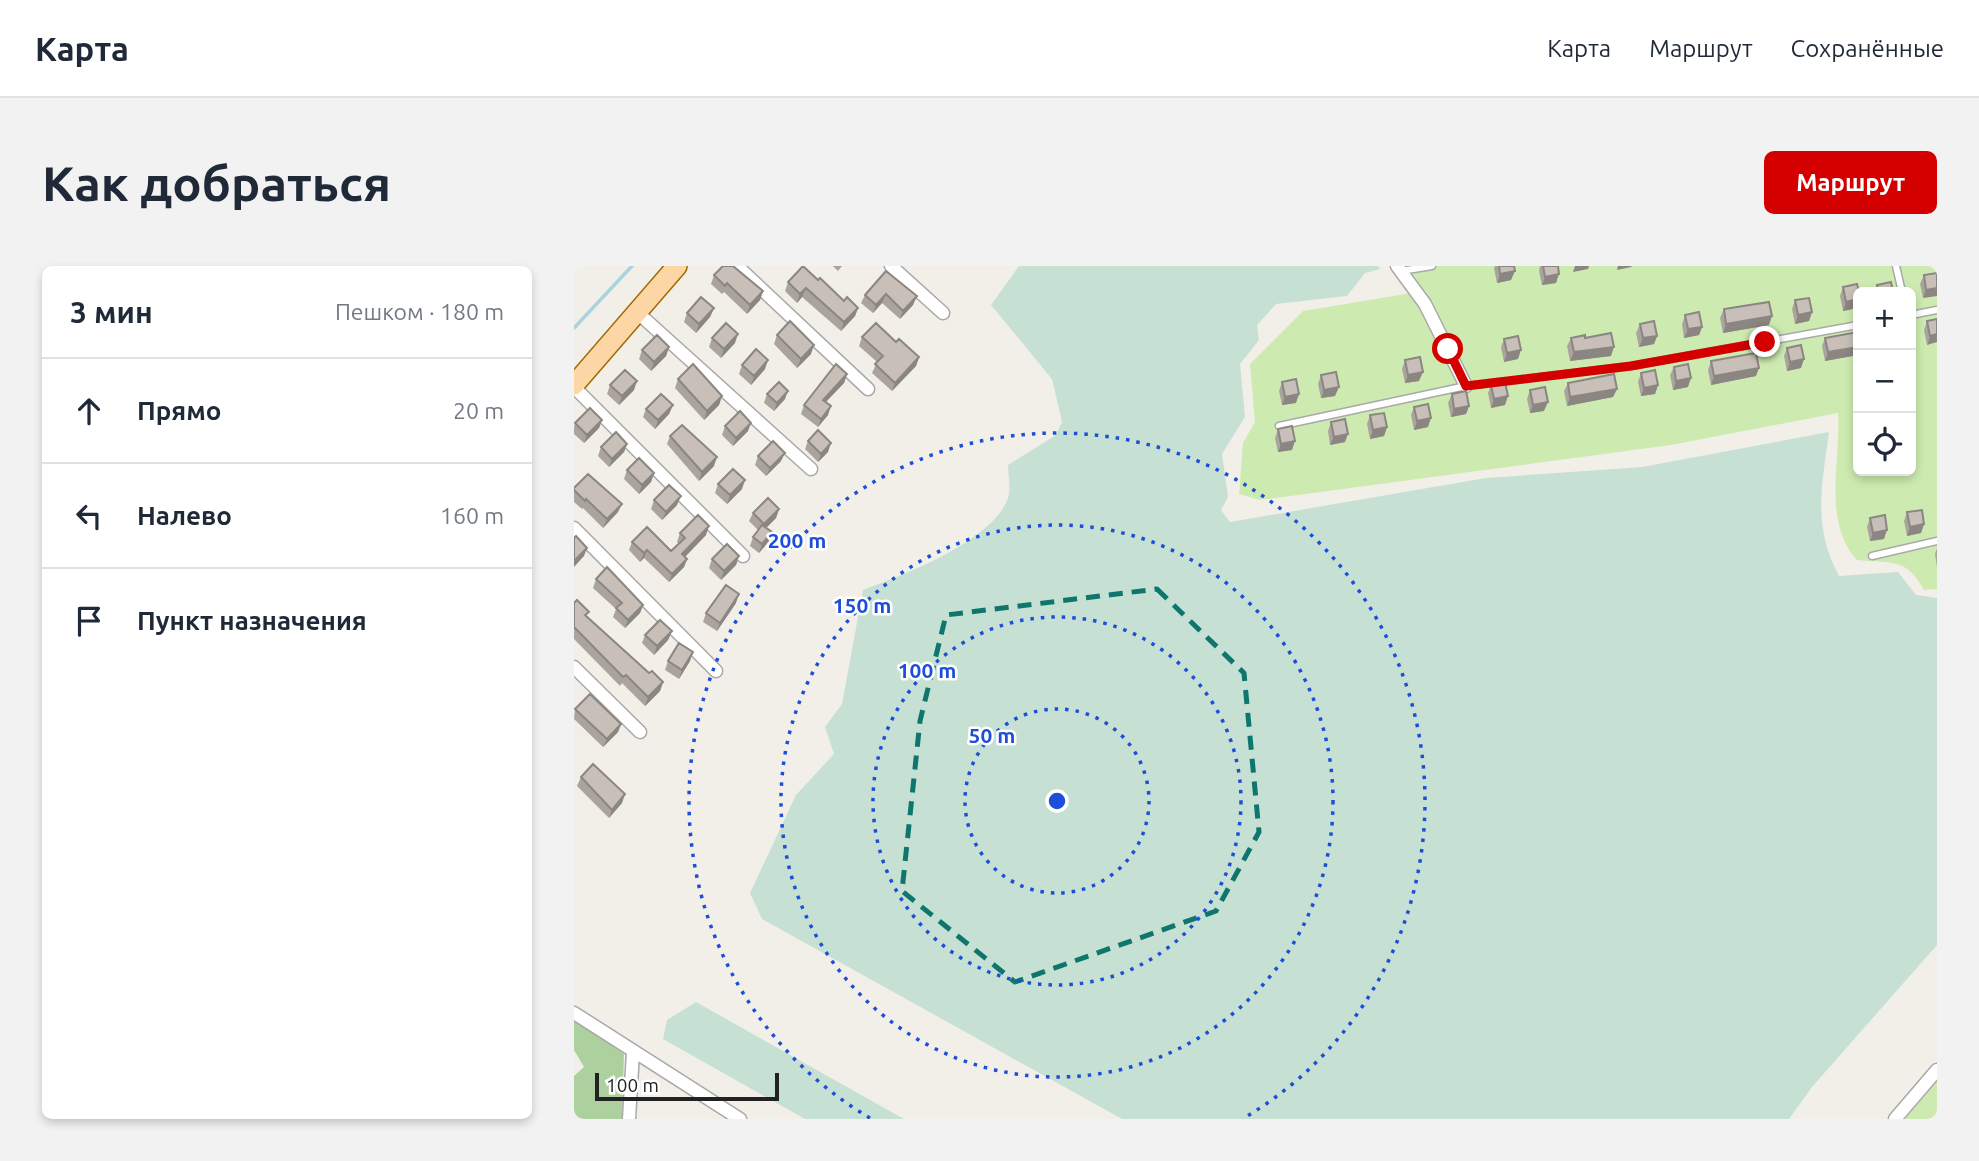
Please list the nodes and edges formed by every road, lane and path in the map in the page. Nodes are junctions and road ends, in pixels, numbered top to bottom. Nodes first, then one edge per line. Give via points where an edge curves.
1 (677, 266) edge
2 (737, 266) edge
3 (891, 266) edge
4 (1432, 266) edge
5 (1896, 266) edge
6 (1399, 269) edge
7 (1901, 287) edge
8 (1937, 310) edge
9 (638, 313) junction
10 (943, 313) dead end
11 (1916, 314) edge
12 (1853, 326) edge
13 (574, 386) edge
14 (1466, 386) junction
15 (868, 388) dead end
16 (1279, 426) edge
17 (811, 468) dead end
18 (574, 528) edge
19 (1937, 541) edge
20 (743, 556) dead end
21 (1872, 556) dead end
22 (574, 667) edge
23 (716, 671) dead end
24 (640, 732) dead end
25 (574, 1013) edge
26 (633, 1052) junction
27 (1937, 1070) edge
28 (629, 1119) edge
29 (740, 1119) edge
30 (1895, 1119) edge

1 - 9 main road
2 - 15 street
3 - 10 street
4 - 6 lane
5 - 7 lane
6 - 14 street via 1424,304
8 - 11 lane
9 - 13 main road
9 - 17 street
12 - 14 lane via 1631,366
13 - 20 street
14 - 16 lane
18 - 23 street
19 - 21 lane
22 - 24 street
25 - 26 street
26 - 28 street
26 - 29 street
27 - 30 street

